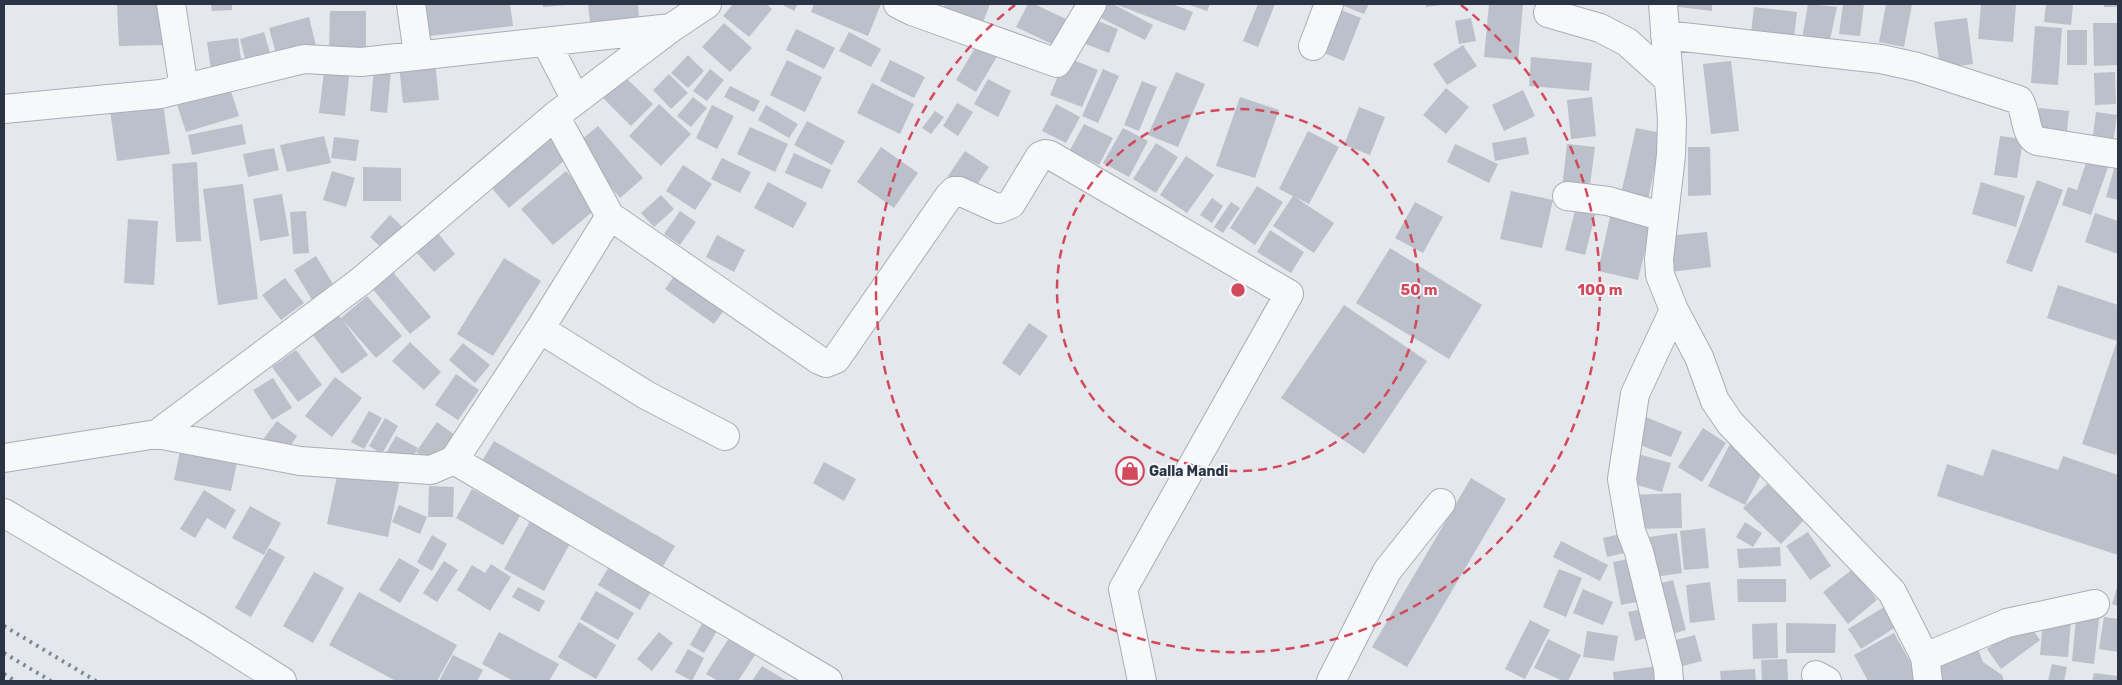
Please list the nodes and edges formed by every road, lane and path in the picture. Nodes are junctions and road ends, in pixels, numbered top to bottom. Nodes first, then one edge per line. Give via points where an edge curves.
1 (171, 4) edge
2 (411, 4) edge
3 (707, 4) edge
4 (898, 4) edge
5 (1092, 4) edge
6 (1330, 4) edge
7 (1662, 4) edge
8 (1548, 13) dead end
9 (671, 28) junction
10 (1665, 35) junction
11 (546, 42) junction
12 (1313, 46) dead end
13 (418, 56) junction
14 (1668, 79) junction
15 (184, 88) junction
16 (576, 100) junction
17 (4, 109) edge
18 (555, 116) junction
19 (2118, 154) edge
20 (1567, 196) dead end
21 (610, 216) junction
22 (1664, 217) junction
23 (1674, 310) junction
24 (540, 328) junction
25 (157, 434) junction
26 (725, 436) dead end
27 (4, 458) edge
28 (454, 460) junction
29 (1441, 503) dead end
30 (4, 513) edge
31 (2095, 604) dead end
32 (1926, 669) edge
33 (282, 681) edge
34 (828, 681) edge
35 (1142, 681) edge
36 (1331, 681) edge
37 (1669, 681) edge

1 - 15 street
2 - 13 street
3 - 9 street
4 - 5 street via 1058,63
6 - 12 street
7 - 10 street
8 - 14 street via 1600,28 1628,42
9 - 11 street
9 - 16 street
10 - 14 street
10 - 19 street via 1881,59 1917,67 2019,100 2030,135 2037,141
11 - 13 street
11 - 16 street
13 - 15 street via 360,62 304,60
14 - 22 street via 1672,120
15 - 17 street via 161,94
16 - 18 street
18 - 21 street
18 - 25 street via 361,281
20 - 22 street via 1608,201
21 - 24 street
21 - 35 street via 826,363 836,359 954,191 999,209 1006,208 1040,156 1045,154 1289,294 1123,589
22 - 23 street via 1660,275
23 - 32 street via 1698,357 1715,401 1730,422 1892,592
23 - 37 street via 1635,394 1622,479 1631,531
24 - 26 street via 646,395
24 - 28 street
25 - 27 street
25 - 28 street via 300,461 431,470
28 - 34 street
29 - 36 street via 1386,571
30 - 33 street
31 - 32 street via 2007,623

